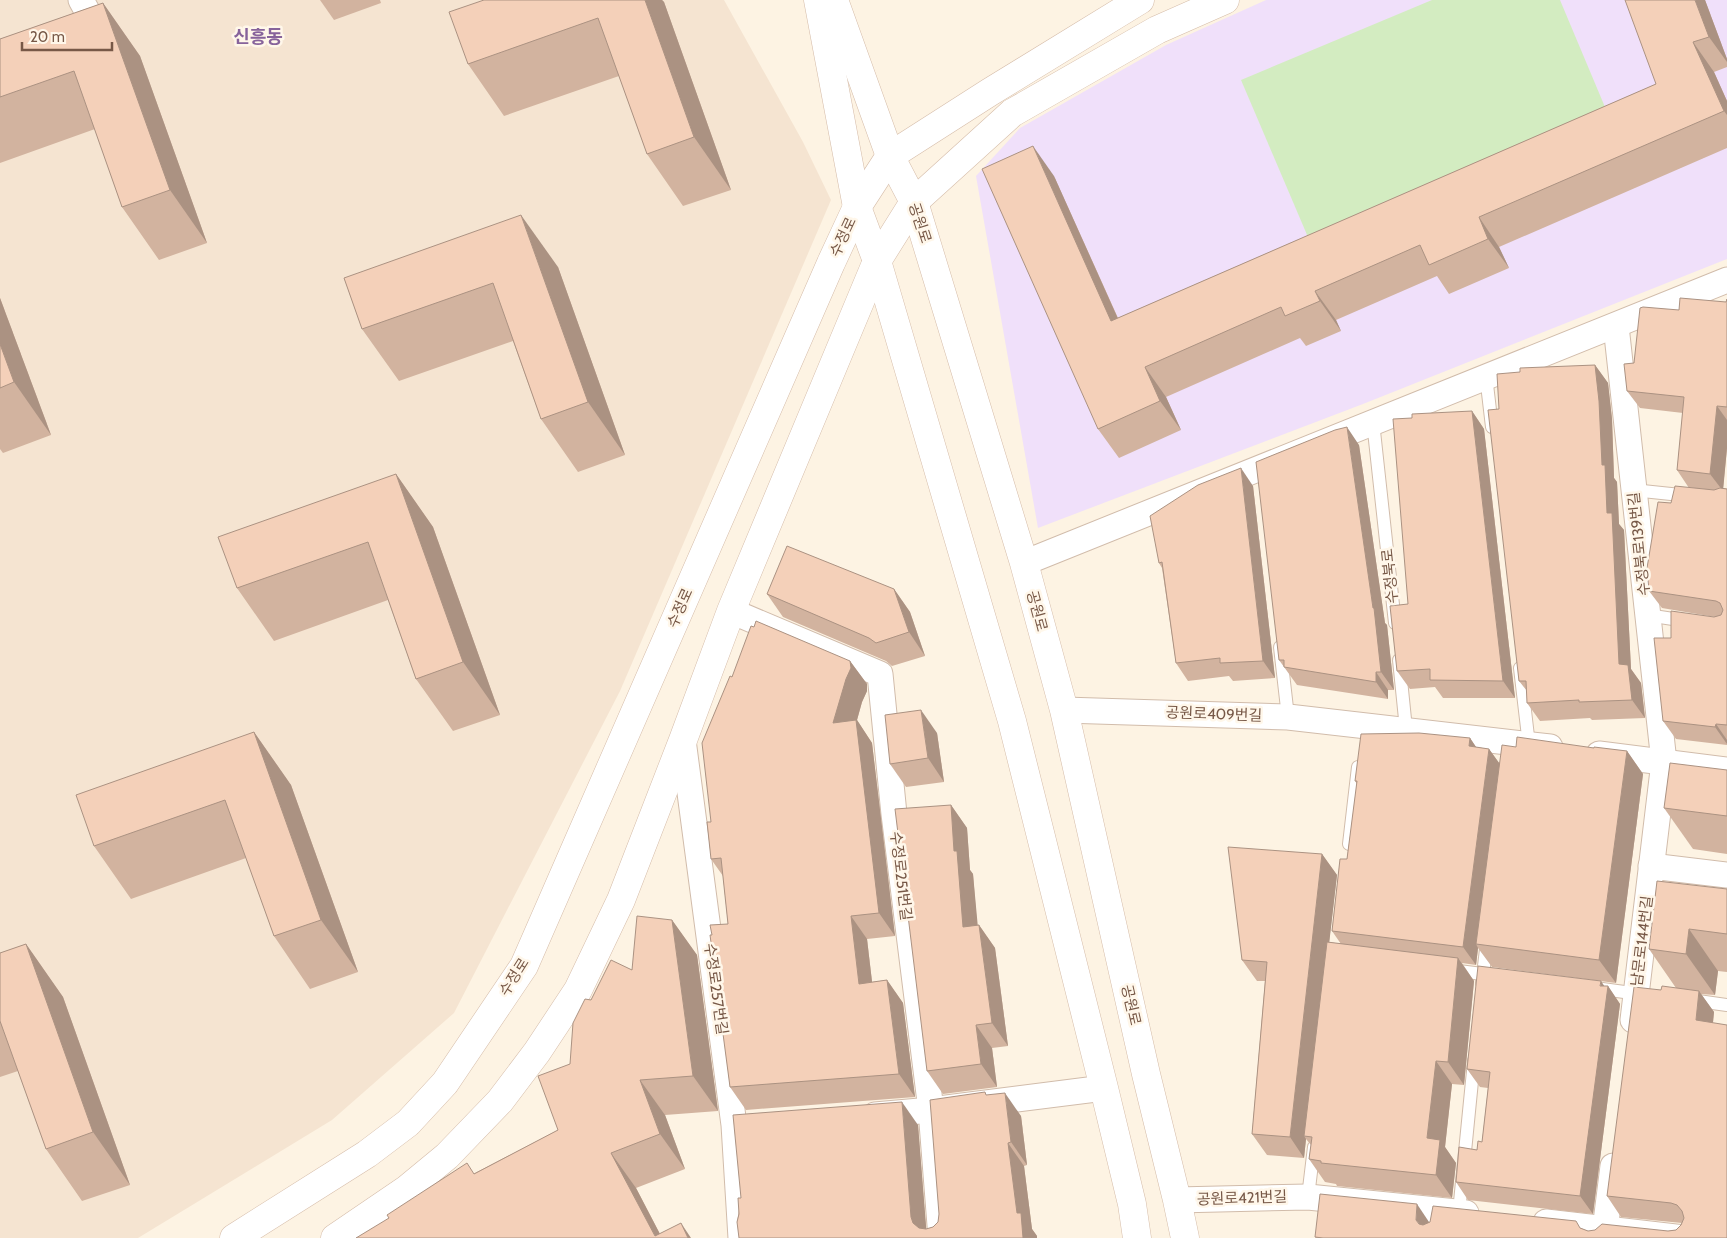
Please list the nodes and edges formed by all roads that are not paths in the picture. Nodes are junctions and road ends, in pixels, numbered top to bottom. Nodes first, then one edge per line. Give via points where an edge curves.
1 (81, 0) edge
2 (818, 0) edge
3 (834, 0) edge
4 (1140, 0) edge
5 (1225, 0) edge
6 (96, 27) edge
7 (890, 156) junction
8 (914, 202) junction
9 (857, 207) junction
10 (877, 261) junction
11 (1727, 280) edge
12 (1616, 326) junction
13 (1486, 376) junction
14 (1373, 422) junction
15 (1493, 435) edge
16 (1633, 490) junction
17 (1699, 497) edge
18 (1024, 563) junction
19 (731, 611) junction
20 (1647, 615) junction
21 (1700, 623) edge
22 (1278, 630) edge
23 (1519, 657) edge
24 (1064, 710) junction
25 (1288, 717) junction
26 (1406, 729) junction
27 (683, 740) junction
28 (1518, 746) junction
29 (1359, 755) edge
30 (1664, 762) junction
31 (1727, 770) edge
32 (1347, 860) edge
33 (1651, 866) junction
34 (1727, 875) edge
35 (1489, 926) edge
36 (1434, 968) edge
37 (1483, 974) junction
38 (1502, 977) edge
39 (1579, 986) edge
40 (1481, 994) edge
41 (1645, 995) junction
42 (1682, 999) edge
43 (1727, 1005) edge
44 (1630, 1043) edge
45 (1476, 1044) edge
46 (1104, 1088) junction
47 (932, 1110) junction
48 (853, 1116) edge
49 (1314, 1139) edge
50 (1617, 1140) edge
51 (1308, 1196) junction
52 (1177, 1200) junction
53 (1446, 1214) junction
54 (1488, 1216) edge
55 (1527, 1220) edge
56 (1604, 1233) edge
57 (234, 1238) edge
58 (335, 1238) edge
59 (741, 1238) edge
60 (941, 1238) edge
61 (1137, 1238) edge
62 (1184, 1238) edge
63 (1684, 1238) edge

1 - 6 street
2 - 9 main road
3 - 7 main road, 공원로
4 - 7 main road, 수정로
5 - 8 main road via 1158,30 1012,113
7 - 8 main road, 공원로
7 - 9 main road, 수정로
8 - 10 main road
8 - 18 main road, 공원로
9 - 10 main road
9 - 57 main road, 수정로 via 524,966 445,1083 408,1122 367,1154
10 - 19 main road
10 - 46 main road via 1012,721
11 - 12 street
12 - 13 street
12 - 16 street, 수정북로139번길
13 - 14 street
13 - 15 lane
14 - 18 street via 1259,472
14 - 26 lane, 수정북로
16 - 17 lane
16 - 20 street, 수정북로139번길
18 - 24 main road, 공원로
19 - 27 main road
19 - 47 street, 수정로251번길 via 880,674 894,814
20 - 21 lane
20 - 30 street, 수정북로139번길
22 - 25 lane
23 - 28 lane
24 - 25 street, 공원로409번길
24 - 52 main road, 공원로
25 - 26 street, 공원로409번길 via 1362,731
26 - 28 street, 공원로409번길
27 - 58 main road via 621,900 578,990 537,1052 500,1101 447,1156 408,1190
27 - 59 street, 수정로257번길 via 744,1124
28 - 30 street, 공원로409번길
29 - 32 lane
30 - 31 street, 공원로409번길
30 - 33 street, 남문로144번길
33 - 34 street
33 - 41 street, 남문로144번길
35 - 37 lane
36 - 37 lane
37 - 38 lane
37 - 40 lane
39 - 41 lane
41 - 44 street, 남문로144번길
42 - 43 lane
45 - 53 lane
46 - 47 street
46 - 61 main road
47 - 48 street
47 - 60 street, 수정로251번길
49 - 51 lane, 공원로421번길
50 - 56 street
51 - 52 street, 공원로421번길
51 - 53 street, 공원로421번길
52 - 62 main road, 공원로
53 - 54 street, 공원로421번길
55 - 56 street
56 - 63 street

